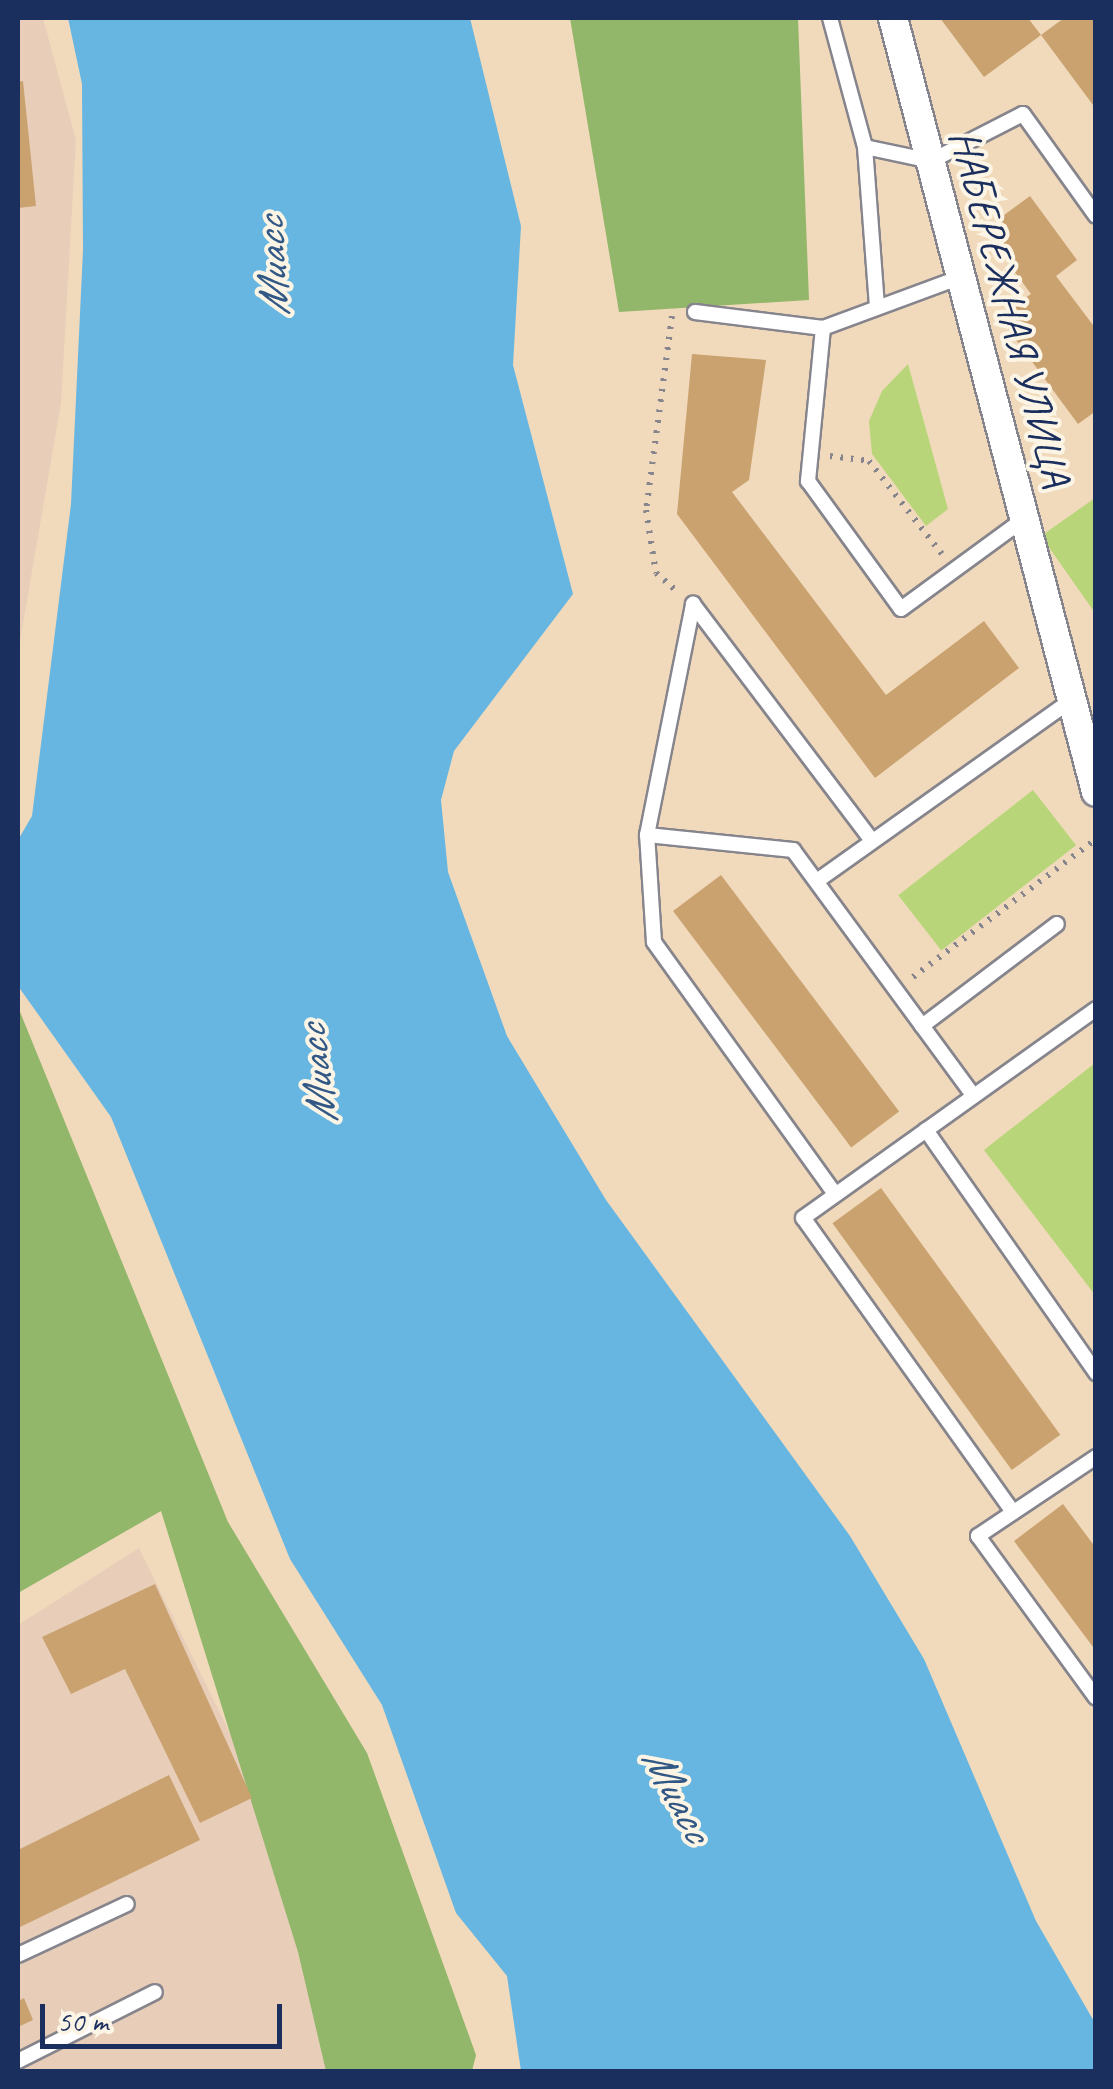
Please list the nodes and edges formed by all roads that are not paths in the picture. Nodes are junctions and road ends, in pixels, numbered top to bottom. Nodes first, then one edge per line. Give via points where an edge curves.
1 (830, 18) edge
2 (894, 18) edge
3 (864, 147) junction
4 (931, 162) junction
5 (1096, 216) edge
6 (961, 277) junction
7 (877, 307) junction
8 (695, 312) road end
9 (824, 328) junction
10 (1024, 520) junction
11 (1073, 699) junction
12 (1090, 742) edge
13 (1096, 792) edge
14 (647, 834) junction
15 (872, 841) junction
16 (817, 881) junction
17 (1058, 924) dead end
18 (1096, 1009) edge
19 (922, 1026) junction
20 (974, 1096) junction
21 (926, 1130) junction
22 (835, 1194) junction
23 (1096, 1373) edge
24 (1096, 1456) edge
25 (1013, 1512) junction
26 (1096, 1698) edge
27 (127, 1904) dead end
28 (18, 1955) edge
29 (156, 1992) dead end
30 (18, 2061) edge

1 - 3 lane
2 - 4 street, НАБЕРЕЖНАЯ УЛИЦА
3 - 4 lane
3 - 7 lane
4 - 5 lane via 1023,114
4 - 6 street, НАБЕРЕЖНАЯ УЛИЦА
6 - 7 lane
6 - 10 street, НАБЕРЕЖНАЯ УЛИЦА
7 - 9 lane
8 - 9 lane
9 - 10 lane via 808,482 901,609
10 - 11 street, НАБЕРЕЖНАЯ УЛИЦА
11 - 12 street, НАБЕРЕЖНАЯ УЛИЦА
11 - 15 lane
12 - 13 street, НАБЕРЕЖНАЯ УЛИЦА
14 - 15 lane via 694,604
14 - 16 lane via 793,850
14 - 22 lane via 654,942
15 - 16 lane
16 - 19 lane
17 - 19 lane
18 - 20 lane
19 - 20 lane
20 - 21 lane
21 - 22 lane
21 - 23 lane
22 - 25 lane via 803,1218
24 - 25 lane
25 - 26 lane via 978,1536
27 - 28 lane
29 - 30 lane

